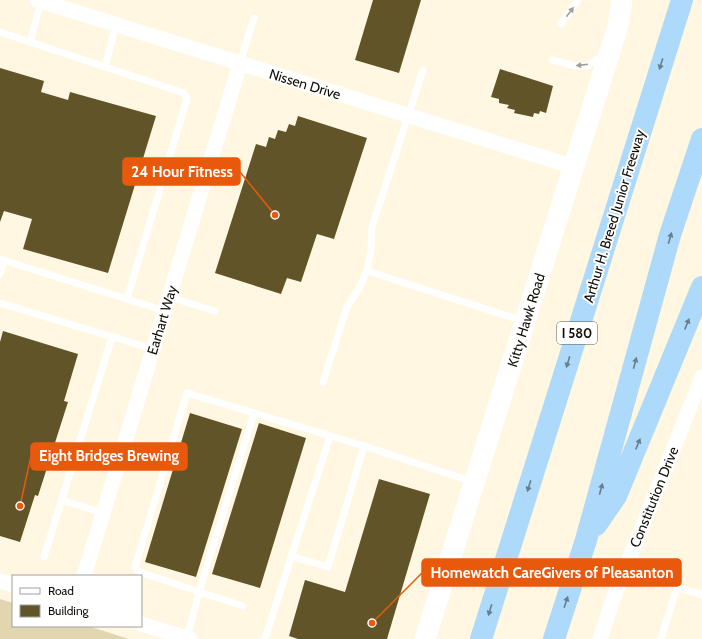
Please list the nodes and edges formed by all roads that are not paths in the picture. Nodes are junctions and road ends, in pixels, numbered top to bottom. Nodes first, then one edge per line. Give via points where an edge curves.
1 (578, 0) edge
2 (622, 0) edge
3 (675, 0) edge
4 (682, 0) edge
5 (39, 1) edge
6 (254, 18) dead end
7 (561, 24) dead end
8 (116, 25) junction
9 (673, 27) junction
10 (0, 32) edge
11 (30, 42) junction
12 (609, 51) junction
13 (552, 60) dead end
14 (240, 64) junction
15 (105, 67) junction
16 (423, 70) dead end
17 (408, 116) junction
18 (702, 139) edge
19 (574, 167) junction
20 (2, 260) edge
21 (367, 272) junction
22 (0, 274) edge
23 (702, 286) edge
24 (127, 299) junction
25 (0, 303) edge
26 (167, 304) junction
27 (215, 311) dead end
28 (525, 322) junction
29 (112, 337) junction
30 (153, 350) junction
31 (323, 382) dead end
32 (700, 386) edge
33 (254, 413) junction
34 (330, 436) junction
35 (364, 446) junction
36 (475, 483) junction
37 (62, 500) junction
38 (103, 513) junction
39 (586, 540) junction
40 (291, 556) junction
41 (44, 557) dead end
42 (625, 571) junction
43 (84, 575) edge
44 (0, 581) edge
45 (12, 585) edge
46 (677, 587) junction
47 (200, 592) junction
48 (702, 595) edge
49 (243, 606) dead end
50 (142, 624) edge
51 (188, 639) edge
52 (265, 639) edge
53 (425, 639) edge
54 (481, 639) edge
55 (554, 639) edge
56 (600, 639) edge
57 (660, 639) edge

7 -> 1 lane
2 - 12 street, Kitty Hawk Road via 618,26
3 - 9 highway
4 - 9 highway, Arthur H. Breed Junior Freeway / I 580
5 - 8 street, Nissen Drive
5 - 11 lane
6 - 14 lane
8 - 14 street, Nissen Drive
8 - 15 lane
9 -> 54 highway, Arthur H. Breed Junior Freeway / I 580
10 - 11 lane
11 - 15 lane
12 -> 13 lane via 587,66
12 - 19 street, Kitty Hawk Road
14 - 17 street, Nissen Drive
14 - 26 street, Earhart Way
15 - 24 lane via 184,94 186,100
16 - 17 lane
17 - 19 street, Nissen Drive
17 - 21 lane via 372,227
39 -> 18 highway via 670,235
19 - 28 street, Kitty Hawk Road
20 - 22 lane
20 - 24 lane
21 - 28 lane
21 - 31 lane via 347,307
39 -> 23 highway via 616,496
24 - 26 lane
25 - 29 lane
26 - 27 lane
26 - 30 street, Earhart Way
28 - 36 street, Kitty Hawk Road
29 - 30 lane
29 - 37 lane
30 - 38 street, Earhart Way
32 - 42 street, Constitution Drive
33 - 34 lane
33 - 47 lane
33 - 47 lane via 187,394 135,567 139,572
34 - 35 lane
34 - 40 lane
35 - 36 lane
35 - 40 lane via 328,567
36 - 53 street, Kitty Hawk Road
37 - 38 lane
37 - 41 lane
38 - 43 street, Earhart Way
55 -> 39 highway
40 - 52 lane
42 - 46 lane
42 - 56 street, Constitution Drive
44 - 45 street
46 - 48 lane
46 - 57 lane
47 - 49 lane
47 - 51 lane
50 - 51 street

